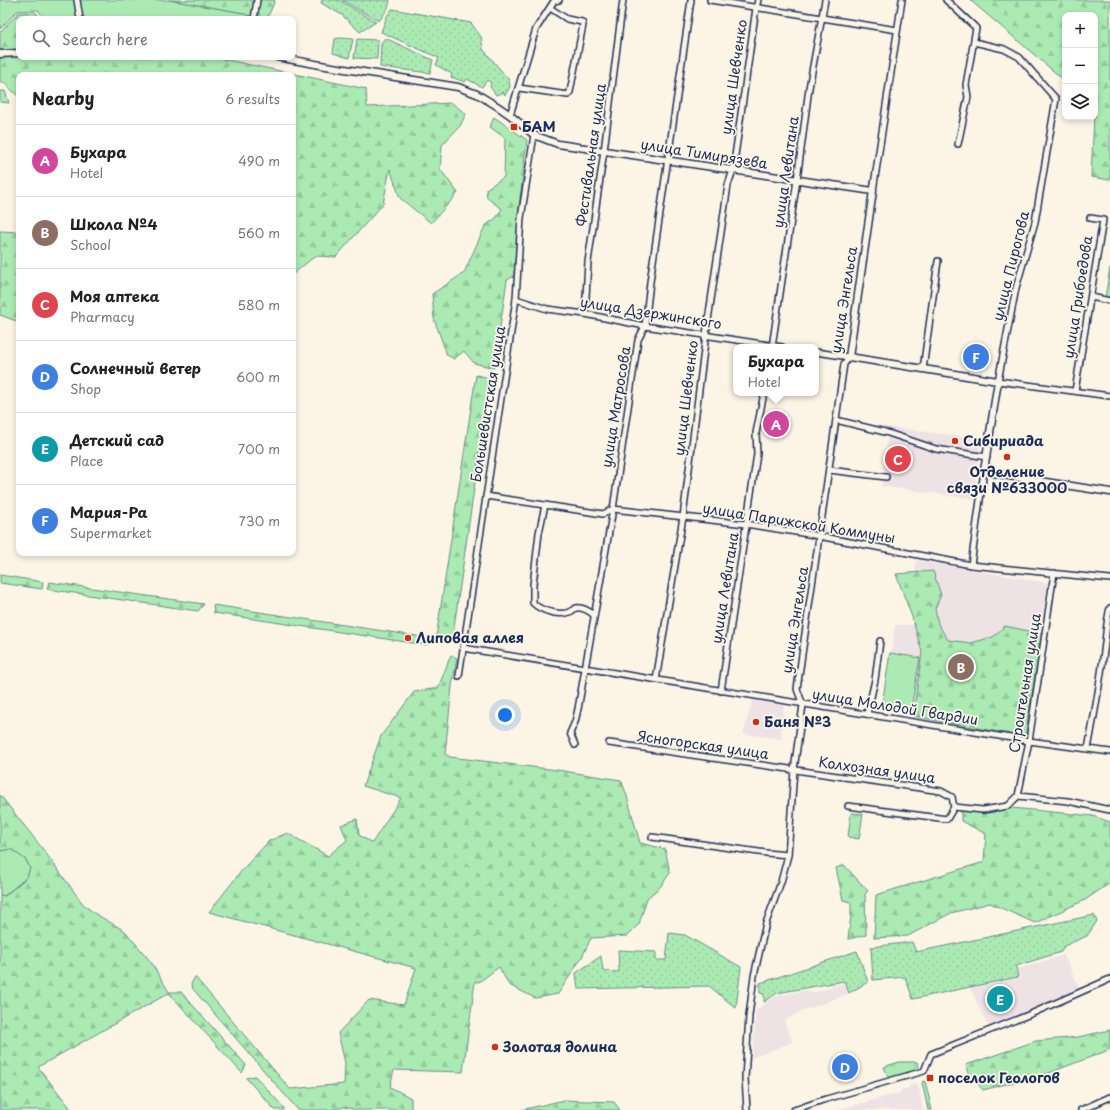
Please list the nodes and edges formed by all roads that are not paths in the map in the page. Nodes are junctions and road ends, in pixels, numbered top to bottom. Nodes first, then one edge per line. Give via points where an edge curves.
1 (77, 0) edge
2 (257, 0) edge
3 (559, 0) edge
4 (623, 0) edge
5 (691, 0) edge
6 (710, 0) edge
7 (758, 0) edge
8 (825, 0) edge
9 (902, 0) edge
10 (946, 0) edge
11 (550, 8) junction
12 (756, 8) junction
13 (80, 16) edge
14 (254, 16) edge
15 (823, 17) junction
16 (897, 30) junction
17 (974, 42) junction
18 (16, 53) edge
19 (0, 54) edge
20 (293, 60) edge
21 (519, 88) junction
22 (510, 115) junction
23 (534, 135) junction
24 (958, 144) dead end
25 (604, 151) junction
26 (668, 161) junction
27 (733, 170) junction
28 (797, 180) junction
29 (872, 191) junction
30 (1090, 218) dead end
31 (938, 261) dead end
32 (1091, 297) junction
33 (516, 299) junction
34 (1110, 300) edge
35 (585, 314) junction
36 (646, 326) junction
37 (706, 334) junction
38 (761, 344) edge
39 (772, 344) edge
40 (819, 352) edge
41 (849, 357) junction
42 (924, 369) junction
43 (998, 381) junction
44 (1075, 391) junction
45 (763, 396) edge
46 (1110, 396) edge
47 (836, 420) junction
48 (987, 457) junction
49 (829, 470) junction
50 (984, 471) junction
51 (886, 477) dead end
52 (1110, 492) edge
53 (486, 496) junction
54 (545, 505) junction
55 (613, 509) junction
56 (683, 517) junction
57 (746, 524) junction
58 (820, 536) junction
59 (971, 565) junction
60 (1054, 573) junction
61 (1110, 579) edge
62 (1110, 608) edge
63 (594, 615) junction
64 (880, 641) dead end
65 (463, 648) junction
66 (585, 668) junction
67 (459, 676) dead end
68 (656, 680) junction
69 (721, 691) junction
70 (803, 705) junction
71 (867, 714) junction
72 (1029, 741) junction
73 (610, 743) dead end
74 (575, 745) dead end
75 (1088, 749) junction
76 (1110, 752) edge
77 (794, 770) junction
78 (1018, 796) junction
79 (848, 806) dead end
80 (954, 807) junction
81 (1110, 810) edge
82 (652, 837) dead end
83 (788, 855) junction
84 (1110, 979) edge
85 (1110, 1097) edge
86 (747, 1110) edge
87 (794, 1110) edge
88 (1081, 1110) edge

1 - 13 street
2 - 14 street
3 - 11 street
4 - 25 street, Фестивальная улица
5 - 26 street, улица Матросова
6 - 12 street
7 - 12 street, улица Шевченко
8 - 15 street, улица Левитана
9 - 16 street, улица Энгельса
10 - 17 street via 976,28
11 - 21 street via 536,30
11 - 21 street via 568,19 582,22 583,25 570,92 568,94
12 - 15 street
12 - 27 street, улица Шевченко
15 - 16 street
15 - 28 street, улица Левитана via 809,88
16 - 29 street, улица Энгельса
17 - 24 street via 966,85 968,97
17 - 43 street, улица Пирогова via 1004,49 1019,57 1056,99 1035,222 1016,288
18 - 19 street
20 - 22 street, улица Тимирязева via 458,87 477,94
21 - 22 street
22 - 23 street, улица Тимирязева
23 - 25 street, улица Тимирязева via 558,144
23 - 33 street, Большевистская улица via 522,218
25 - 26 street, улица Тимирязева
25 - 35 street, Фестивальная улица via 588,262
26 - 27 street, улица Тимирязева
26 - 36 street, улица Матросова
27 - 28 street, улица Тимирязева
27 - 37 street, улица Шевченко via 728,185
28 - 29 street, улица Тимирязева
28 - 39 street, улица Левитана
29 - 41 street, улица Энгельса
30 - 32 street, улица Грибоедова via 1103,220
31 - 42 street
32 - 34 street
32 - 44 street, улица Грибоедова
33 - 35 street, улица Дзержинского via 547,309
33 - 53 street, Большевистская улица
35 - 36 street, улица Дзержинского
36 - 37 street, улица Дзержинского
36 - 55 street, улица Матросова via 638,340
37 - 38 street, улица Дзержинского
37 - 56 street, улица Шевченко
40 - 41 street
41 - 42 street
41 - 47 street, улица Энгельса via 844,364
42 - 43 street
43 - 44 street
43 - 48 street, улица Пирогова
44 - 46 street
45 - 57 street, улица Левитана via 756,433 757,454
47 - 48 street via 885,432 936,449
47 - 49 street, улица Энгельса
48 - 50 street, улица Пирогова
49 - 51 street
49 - 58 street, улица Энгельса
50 - 52 street
50 - 59 street, улица Пирогова
53 - 54 street, улица Парижской Коммуны
53 - 65 street, Большевистская улица
54 - 55 street, улица Парижской Коммуны via 604,514
54 - 63 street via 535,570 533,603 538,608 555,612 569,612 576,608
55 - 56 street, улица Парижской Коммуны
55 - 63 street, улица Матросова
56 - 57 street, улица Парижской Коммуны
56 - 68 street, улица Шевченко
57 - 58 street, улица Парижской Коммуны
57 - 69 street, улица Левитана
58 - 59 street, улица Парижской Коммуны
58 - 70 street, улица Энгельса via 797,689
59 - 60 street, улица Парижской Коммуны
60 - 61 street, улица Парижской Коммуны
60 - 72 street, Строительная улица
62 - 75 street
63 - 66 street, улица Матросова
64 - 71 street
65 - 66 street, улица Молодой Гвардии
65 - 67 street, Большевистская улица
66 - 68 street, улица Молодой Гвардии
66 - 74 street, улица Матросова via 570,732
68 - 69 street, улица Молодой Гвардии
69 - 70 street, улица Молодой Гвардии
70 - 71 street, улица Молодой Гвардии
70 - 77 street, улица Энгельса
71 - 72 street, улица Молодой Гвардии
72 - 75 street, улица Молодой Гвардии
72 - 78 street, Строительная улица
73 - 77 street, Ясногорская улица
75 - 76 street, улица Молодой Гвардии
77 - 80 street, Колхозная улица via 941,791 952,797
77 - 83 street, улица Энгельса
78 - 80 street via 1008,806 983,810
78 - 81 street
79 - 80 street via 947,819
82 - 83 street
83 - 86 street, улица Энгельса via 766,923 754,976 745,1078
84 - 87 street via 931,1054 924,1071
85 - 88 street

